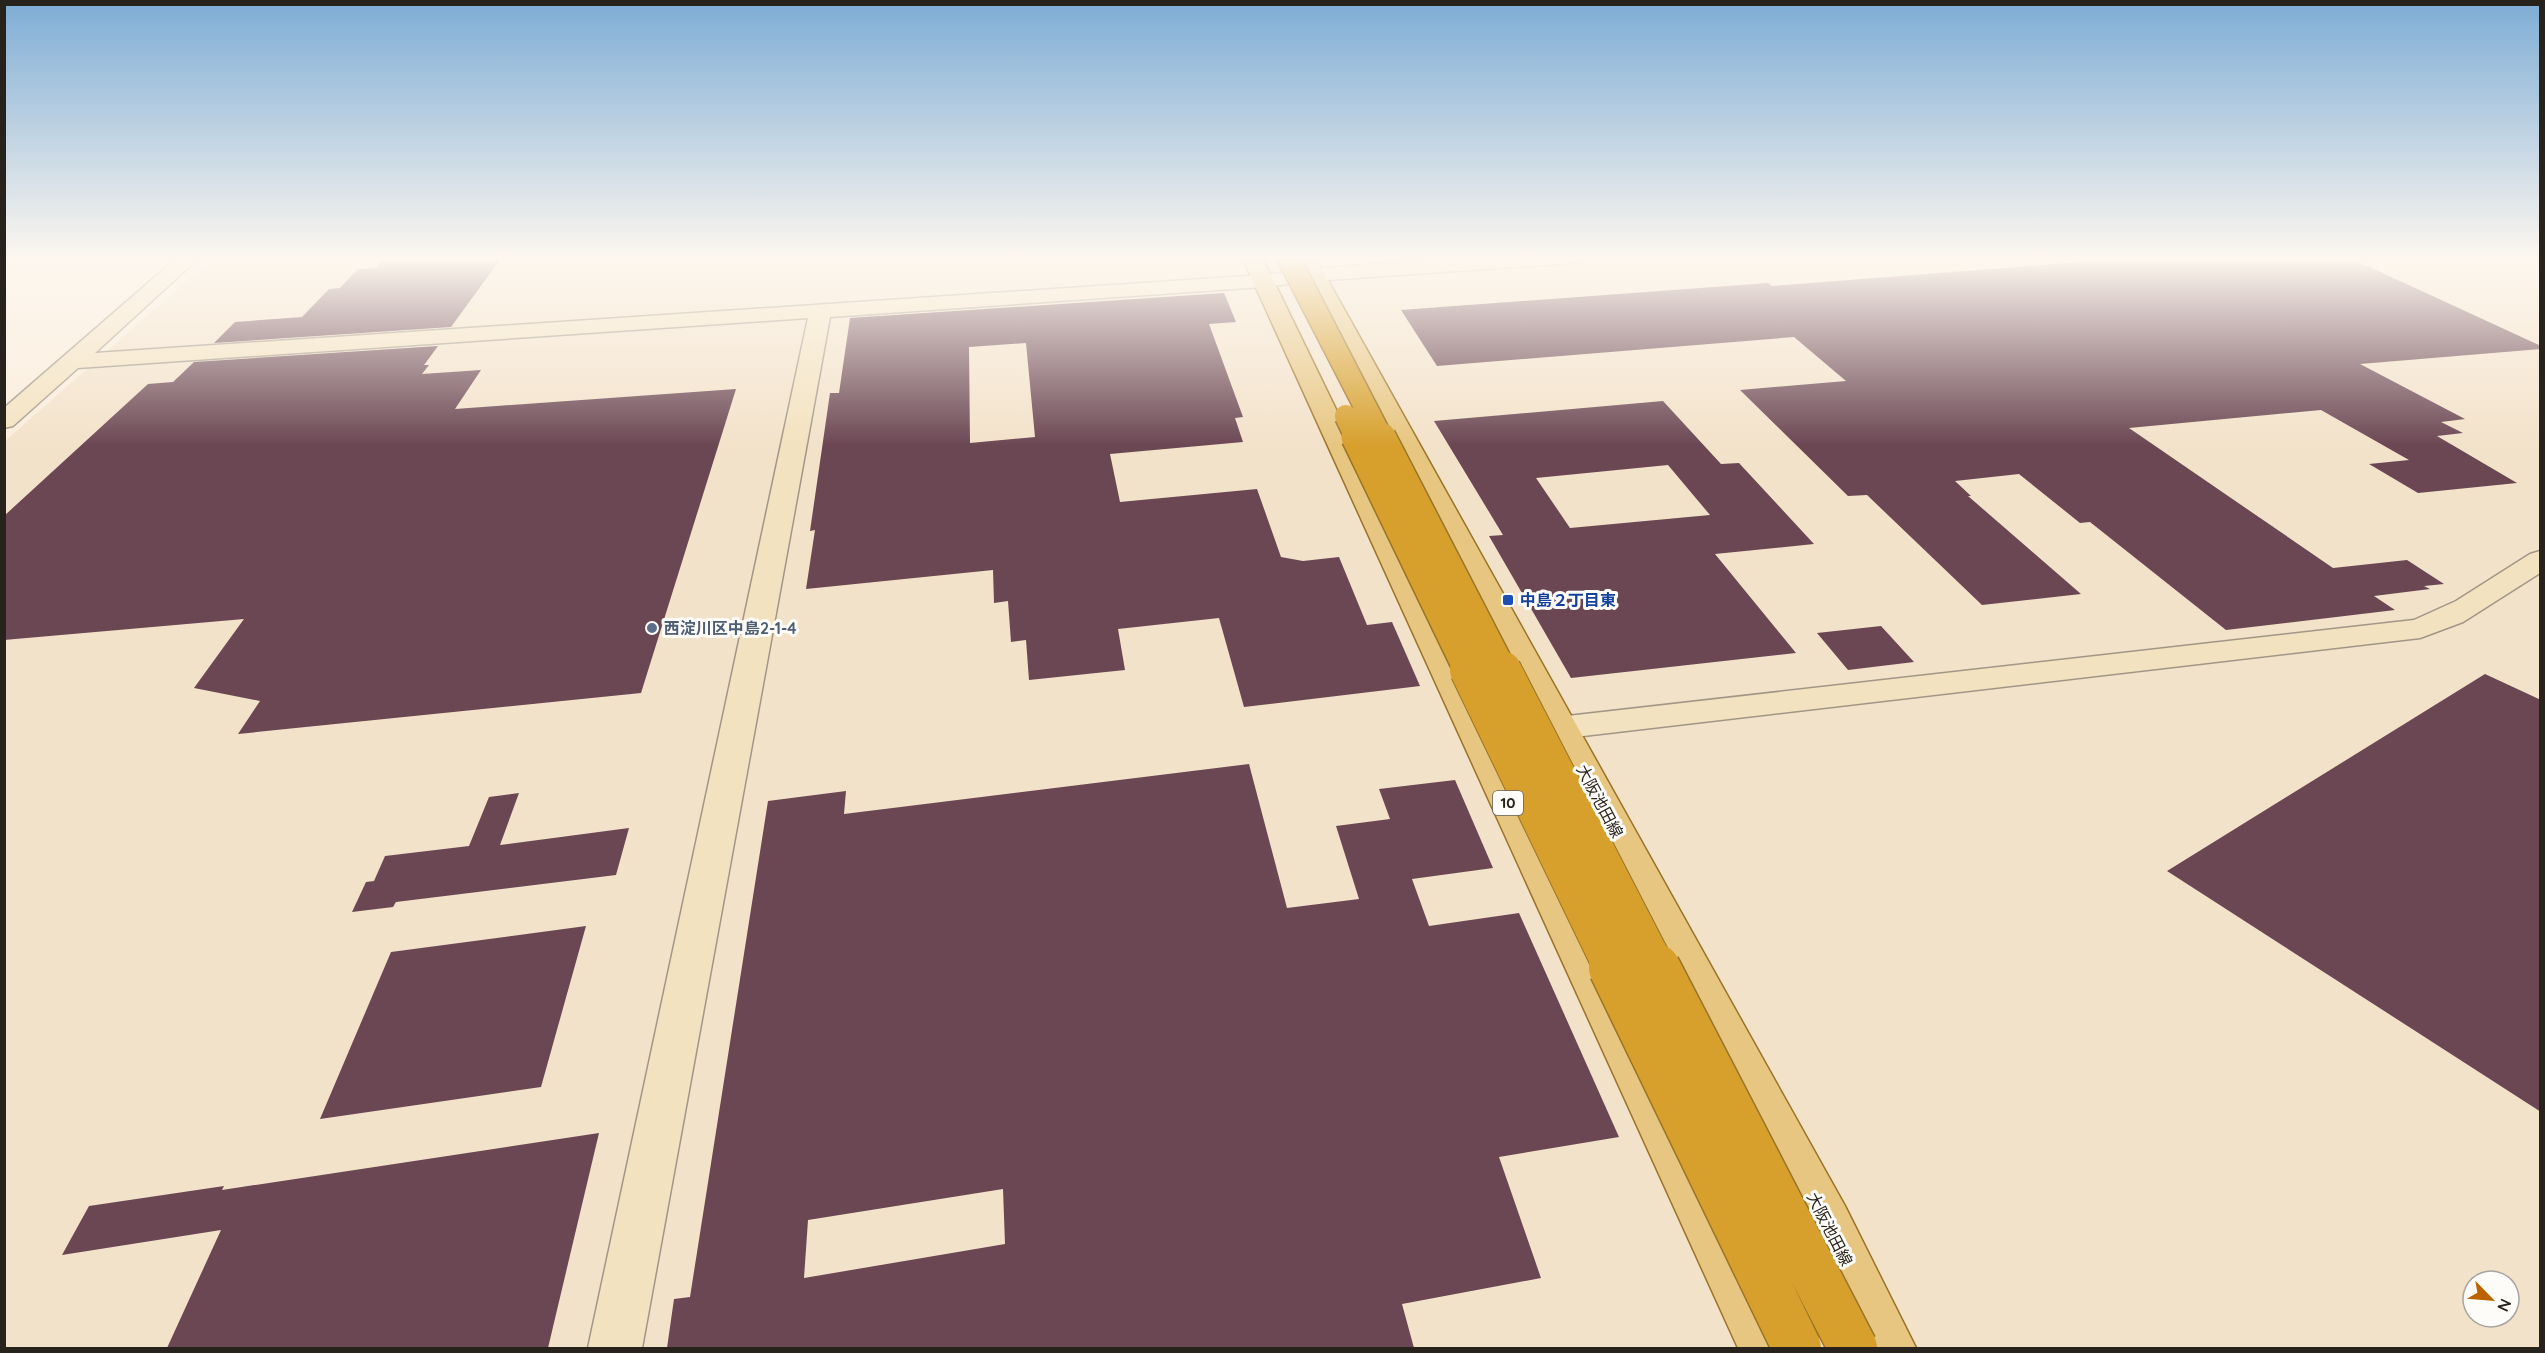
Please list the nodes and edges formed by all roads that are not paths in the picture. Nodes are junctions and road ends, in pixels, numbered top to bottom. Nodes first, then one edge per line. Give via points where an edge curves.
1 (120, 320) edge
2 (684, 320) edge
3 (818, 320) edge
4 (1305, 320) edge
5 (1308, 320) edge
6 (1312, 320) edge
7 (1316, 320) edge
8 (74, 361) junction
9 (4, 421) edge
10 (2541, 560) edge
11 (1560, 728) junction
12 (1477, 737) junction
13 (615, 1348) edge
14 (1765, 1348) edge
15 (1797, 1348) edge
16 (1853, 1348) edge
17 (1889, 1348) edge

1 - 8 street
2 - 8 street
3 - 13 street
4 - 12 main road, 10
5 - 15 highway, bridge via 1479,688
6 - 16 highway, bridge
7 - 11 main road, 大阪池田線
8 - 9 street
10 - 11 street via 2463,610 2420,629
11 - 12 street
11 - 17 main road, 大阪池田線 via 1827,1222
12 - 14 main road, 10

